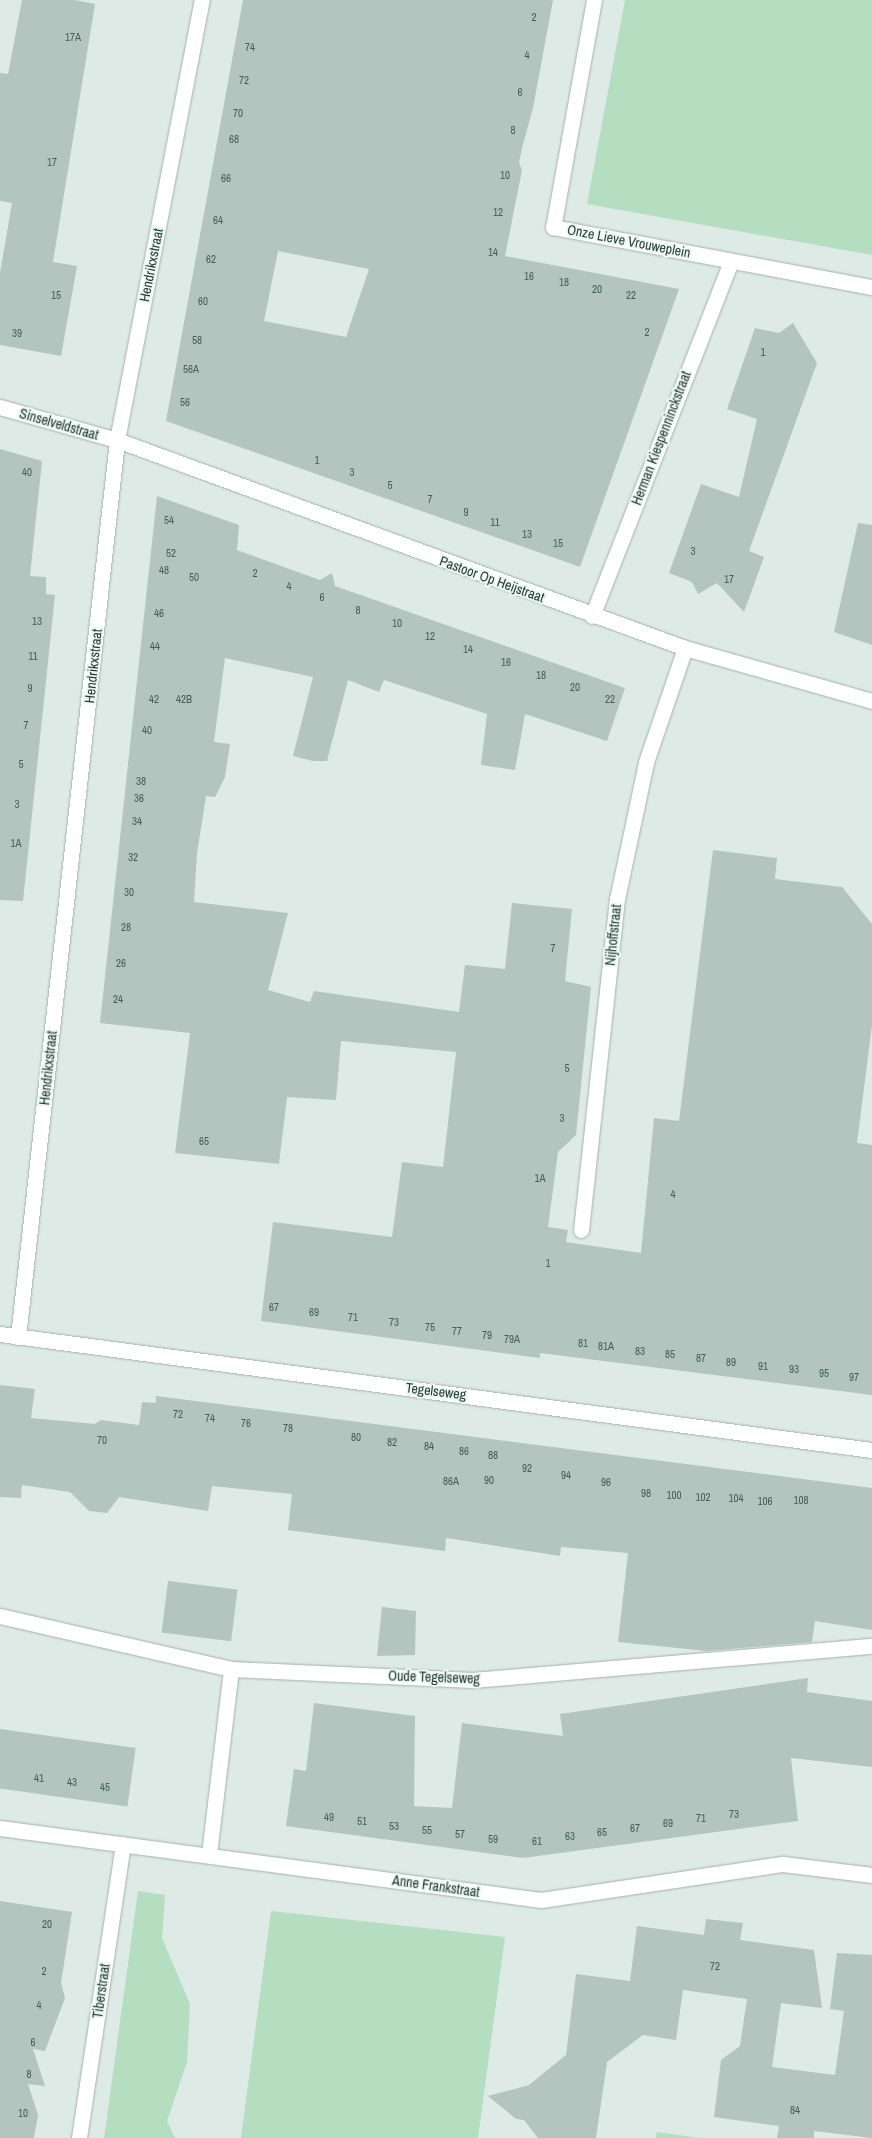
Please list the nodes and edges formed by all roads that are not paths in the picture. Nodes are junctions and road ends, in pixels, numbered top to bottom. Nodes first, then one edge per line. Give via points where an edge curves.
1 (202, 0) edge
2 (594, 0) edge
3 (731, 261) junction
4 (872, 287) edge
5 (0, 407) edge
6 (117, 440) junction
7 (592, 616) junction
8 (685, 648) junction
9 (872, 701) edge
10 (581, 1230) dead end
11 (0, 1334) edge
12 (18, 1337) junction
13 (872, 1450) edge
14 (0, 1616) edge
15 (872, 1646) edge
16 (231, 1669) junction
17 (0, 1828) edge
18 (123, 1844) junction
19 (209, 1854) junction
20 (872, 1875) edge
21 (79, 2138) edge

1 - 6 street, Hendrikxstraat
2 - 3 street, Onze Lieve Vrouweplein via 553,227
3 - 4 street, Onze Lieve Vrouweplein
3 - 7 street, Herman Kiespenninckstraat
5 - 6 street, Sinselveldstraat
6 - 7 street, Pastoor Op Heijstraat
6 - 12 street, Hendrikxstraat
7 - 8 street, Pastoor Op Heijstraat
8 - 9 street, Pastoor Op Heijstraat
8 - 10 street, Nijhoffstraat via 646,762 617,899
11 - 12 street, Tegelseweg
12 - 13 street, Tegelseweg
14 - 16 street, Oude Tegelseweg
15 - 16 street, Oude Tegelseweg via 473,1680
16 - 19 street
17 - 18 street, Anne Frankstraat
18 - 19 street, Anne Frankstraat
18 - 21 street, Tiberstraat
19 - 20 street, Anne Frankstraat via 541,1900 783,1864

